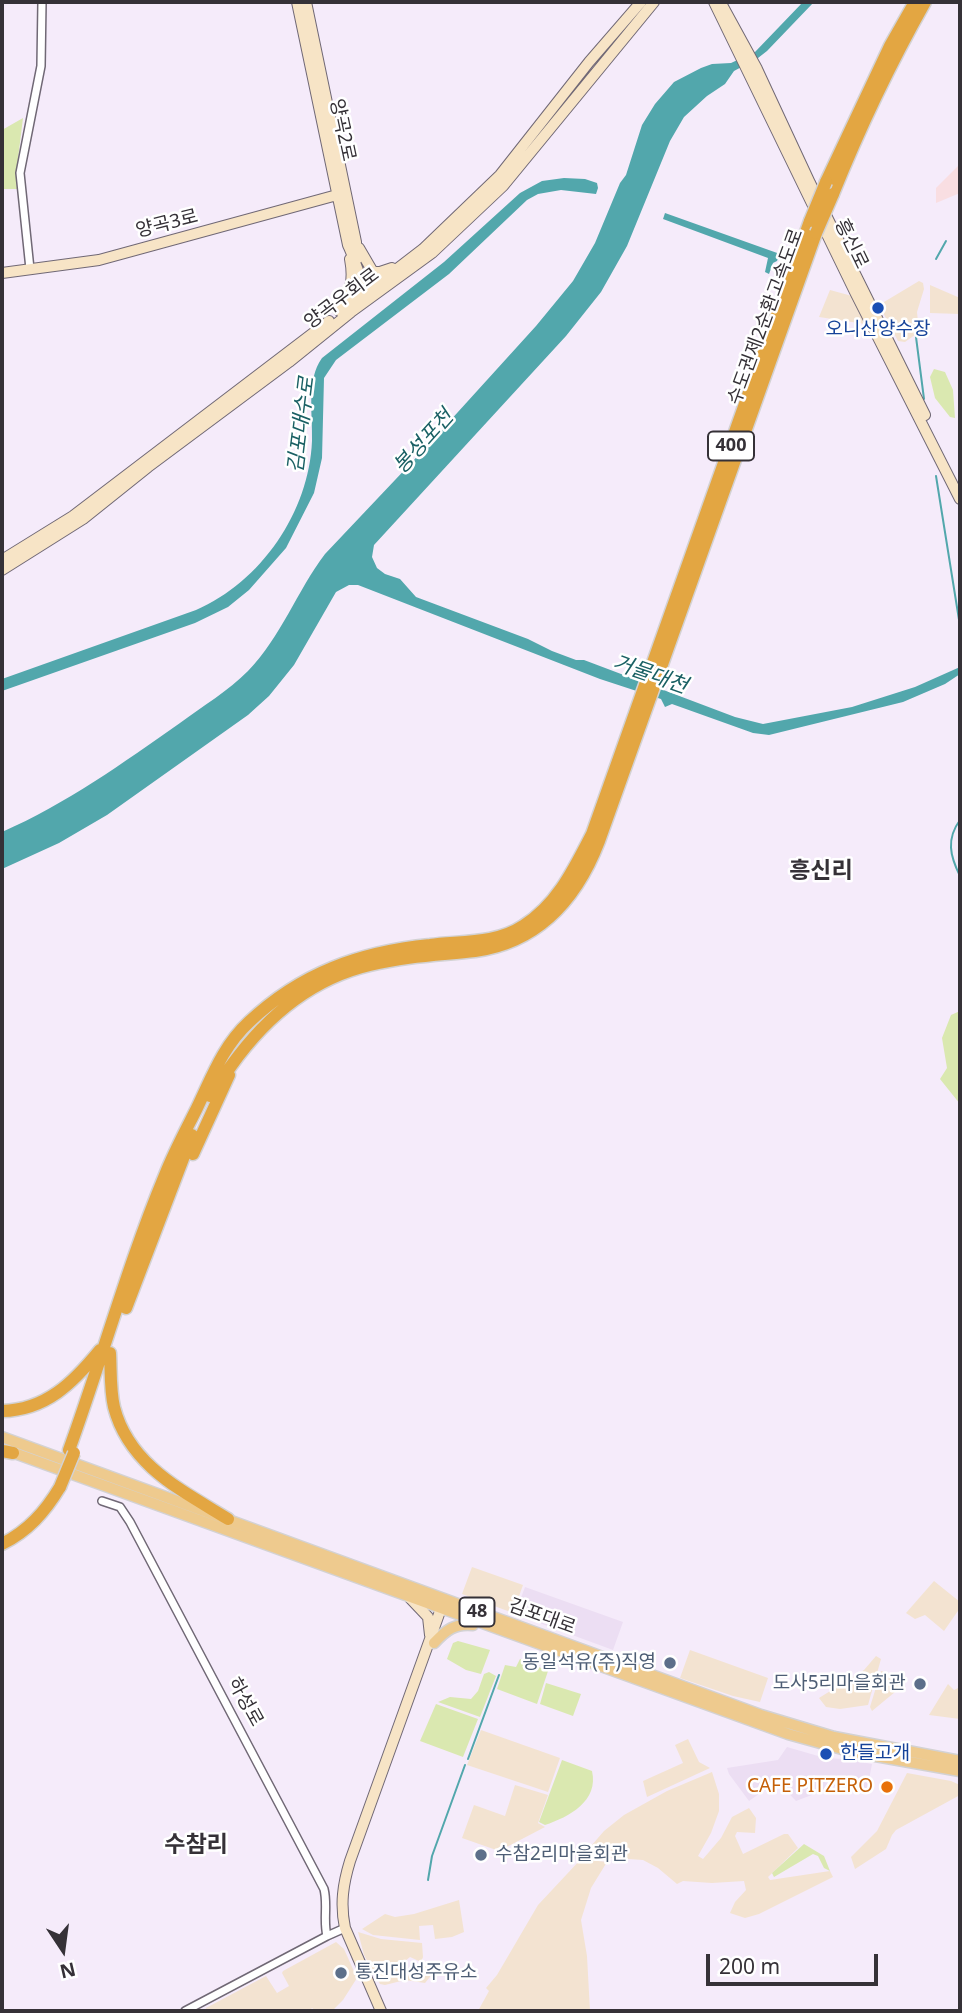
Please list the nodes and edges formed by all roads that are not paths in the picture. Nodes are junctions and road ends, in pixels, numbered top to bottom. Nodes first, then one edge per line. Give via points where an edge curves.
1 (42, 2) edge
2 (297, 2) edge
3 (306, 2) edge
4 (641, 2) edge
5 (654, 2) edge
6 (714, 2) edge
7 (720, 2) edge
8 (915, 2) edge
9 (925, 2) edge
10 (744, 53) junction
11 (337, 195) junction
12 (352, 244) junction
13 (405, 262) junction
14 (30, 269) junction
15 (2, 273) edge
16 (370, 294) junction
17 (861, 294) junction
18 (315, 332) junction
19 (960, 485) edge
20 (960, 499) edge
21 (2, 560) edge
22 (2, 570) edge
23 (654, 673) junction
24 (641, 711) junction
25 (170, 1177) junction
26 (108, 1347) junction
27 (2, 1411) edge
28 (2, 1437) edge
29 (5, 1451) edge
30 (57, 1486) junction
31 (102, 1501) dead end
32 (228, 1519) junction
33 (2, 1537) edge
34 (2, 1544) edge
35 (410, 1598) junction
36 (445, 1605) junction
37 (490, 1627) junction
38 (432, 1641) junction
39 (960, 1761) edge
40 (960, 1771) edge
41 (345, 1928) junction
42 (327, 1936) junction
43 (184, 2011) edge
44 (383, 2011) edge

1 - 14 street via 41,66 20,173
2 - 11 main road, 양곡2로
3 - 12 main road, 양곡2로
4 - 13 main road, 양곡우회로 via 500,175
5 - 16 main road, 양곡우회로 via 503,186 432,253
6 - 10 main road, 흥신로
7 - 10 main road, 흥신로
8 - 23 highway, 수도권제2순환고속도로 / 400, bridge via 890,46 810,221
9 - 23 highway, 수도권제2순환고속도로 / 400, bridge via 857,134 816,233
10 - 17 main road, 흥신로
11 - 12 main road, 양곡2로
11 - 14 main road, 양곡3로 via 99,260
12 - 13 main road via 373,272
12 - 16 main road, 양곡2로 via 363,286
12 - 18 main road via 348,296
13 - 16 main road, 양곡우회로
14 - 15 main road, 양곡3로
16 - 18 main road, 양곡우회로
16 - 22 main road, 양곡우회로 via 83,519
17 - 19 main road, 흥신로
17 - 20 main road, 흥신로
18 - 21 main road, 양곡우회로 via 73,516
23 - 24 highway, 수도권제2순환고속도로 / 400
24 - 25 highway, 수도권제2순환고속도로 / 400 via 592,834 557,896 505,936 388,951 297,984 237,1034 223,1054
24 - 25 highway, 수도권제2순환고속도로 / 400 via 591,861 575,890 542,926 515,941 475,951 367,965 317,985 281,1009 232,1064
25 - 26 highway
26 - 27 highway via 53,1397 17,1411
26 - 30 highway, bridge
26 - 32 highway via 115,1409 134,1450 157,1473
28 - 32 main road, 김포대로 / 48
29 - 35 main road, 김포대로 / 48
30 - 33 highway via 31,1517
30 - 34 highway via 49,1505 28,1528
31 - 42 street, 하성로 via 120,1507 130,1522 324,1889
32 - 36 main road, 김포대로 / 48
35 - 36 main road, 김포대로 / 48
35 - 38 main road via 428,1617
36 - 37 main road, 김포대로 / 48
36 - 38 main road
36 - 39 main road, 김포대로 / 48 via 802,1728
37 - 38 main road via 457,1625
37 - 40 main road, 김포대로 / 48 via 819,1745
38 - 41 main road via 346,1875
38 - 44 main road via 346,1890 348,1928
41 - 42 street
41 - 44 main road
42 - 43 street

